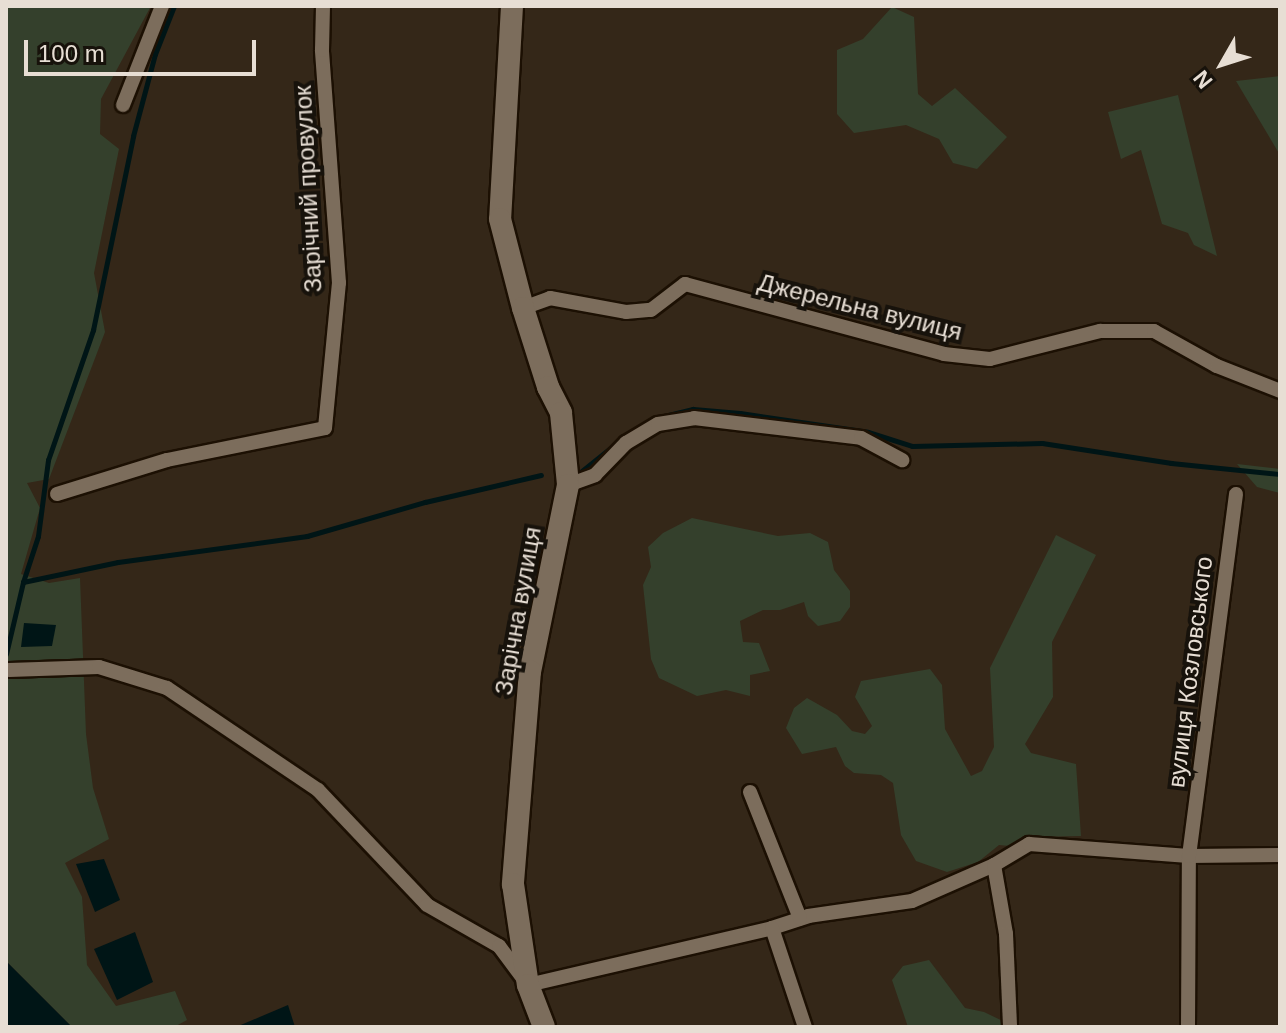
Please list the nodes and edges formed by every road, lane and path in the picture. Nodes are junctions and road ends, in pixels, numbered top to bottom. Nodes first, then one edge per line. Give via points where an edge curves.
1 (162, 6) edge
2 (323, 6) edge
3 (512, 6) edge
4 (123, 105) dead end
5 (523, 308) junction
6 (1280, 391) edge
7 (902, 460) dead end
8 (568, 485) junction
9 (57, 494) dead end
10 (1236, 494) dead end
11 (9, 670) dead end
12 (750, 792) dead end
13 (1280, 855) edge
14 (1189, 856) junction
15 (994, 865) junction
16 (800, 918) junction
17 (772, 928) junction
18 (528, 985) junction
19 (544, 1027) edge
20 (805, 1027) edge
21 (1010, 1027) edge
22 (1188, 1027) edge

1 - 4 street
2 - 9 street, Зарічний провулок via 339,283 325,428 167,460
3 - 5 street, Зарічна вулиця via 500,219
5 - 6 street, Джерельна вулиця via 550,298 626,312 651,310 685,284 944,354 990,359 1100,331 1154,331 1217,366
5 - 8 street, Зарічна вулиця via 561,413
7 - 8 street via 861,438 694,418 658,424 626,443 595,475
8 - 18 street, Зарічна вулиця via 530,671 513,884
10 - 14 street, вулиця Козловського
11 - 18 street via 99,667 167,688 318,790 427,905 499,946
12 - 16 street
13 - 14 street
14 - 15 street via 1029,844
14 - 22 street, вулиця Козловського
15 - 16 street via 912,901
15 - 21 street via 1006,934
16 - 17 street
17 - 18 street
17 - 20 street
18 - 19 street, Зарічна вулиця

